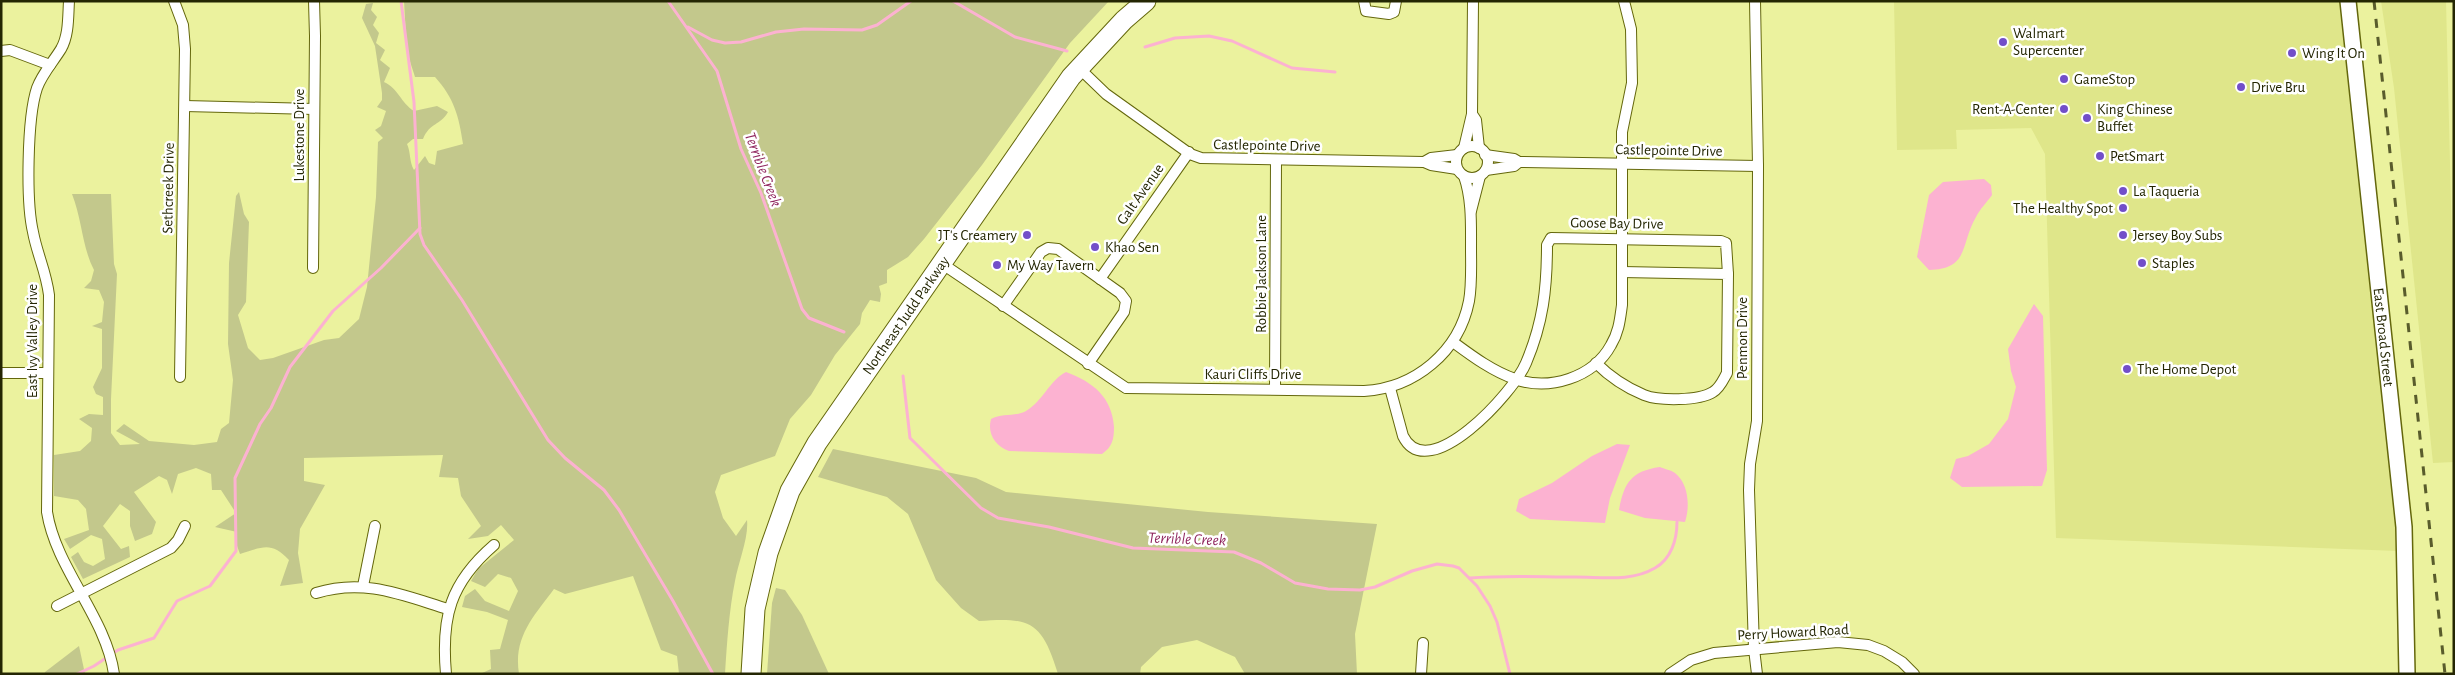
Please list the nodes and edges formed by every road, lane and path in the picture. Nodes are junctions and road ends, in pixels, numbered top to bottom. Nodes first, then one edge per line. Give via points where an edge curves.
1 (69, 1) edge
2 (174, 1) edge
3 (314, 1) edge
4 (1146, 1) edge
5 (1364, 1) edge
6 (1396, 1) edge
7 (1473, 1) edge
8 (1624, 1) edge
9 (1755, 1) edge
10 (2348, 1) edge
11 (1, 51) edge
12 (50, 65) junction
13 (1079, 68) junction
14 (185, 106) junction
15 (314, 109) junction
16 (1472, 114) junction
17 (1482, 151) junction
18 (1189, 152) junction
19 (1461, 152) junction
20 (1276, 160) junction
21 (1424, 162) junction
22 (1519, 162) junction
23 (1622, 164) junction
24 (1758, 166) junction
25 (1460, 173) junction
26 (1482, 173) junction
27 (1471, 211) junction
28 (1622, 238) junction
29 (941, 263) junction
30 (314, 268) dead end
31 (1622, 272) junction
32 (1728, 274) junction
33 (1100, 278) junction
34 (1003, 306) junction
35 (1452, 342) junction
36 (1596, 363) junction
37 (1088, 364) junction
38 (1, 373) edge
39 (48, 374) junction
40 (180, 377) dead end
41 (1517, 380) junction
42 (1390, 388) junction
43 (1275, 389) junction
44 (185, 526) dead end
45 (375, 526) dead end
46 (494, 545) dead end
47 (363, 586) junction
48 (316, 593) dead end
49 (81, 594) junction
50 (57, 606) dead end
51 (448, 609) junction
52 (1423, 643) dead end
53 (1754, 649) junction
54 (114, 674) edge
55 (446, 674) edge
56 (751, 674) edge
57 (1421, 674) edge
58 (1670, 674) edge
59 (1757, 674) edge
60 (1914, 674) edge
61 (2408, 674) edge

1 - 12 street, East Ivy Valley Drive via 67,34
2 - 14 street, Sethcreek Drive via 183,25
3 - 15 street, Lukestone Drive
4 - 13 highway, Northeast Judd Parkway
5 - 6 street via 1366,11 1389,14 1394,12
7 - 16 street
8 - 23 street via 1631,29 1632,83 1623,123
9 - 24 street, Penmon Drive
10 - 61 main road, East Broad Street via 2404,527
11 - 12 street via 10,50
12 - 39 street, East Ivy Valley Drive via 37,88 32,114 28,203 49,295
13 - 18 street, Castlepointe Drive via 1106,94
13 - 29 highway, Northeast Judd Parkway
14 - 15 street
14 - 40 street, Sethcreek Drive
15 - 30 street, Lukestone Drive
16 - 17 street
16 - 19 street
17 - 19 street via 1471,146
17 - 22 street, Castlepointe Drive
17 - 26 street via 1487,162
18 - 20 street, Castlepointe Drive via 1208,159
18 - 33 street, Galt Avenue
19 - 21 street, Castlepointe Drive
19 - 25 street
20 - 21 street, Castlepointe Drive
20 - 43 street, Robbie Jackson Lane
21 - 25 street, Castlepointe Drive
22 - 23 street, Castlepointe Drive
22 - 26 street, Castlepointe Drive
23 - 24 street, Castlepointe Drive
23 - 28 street
24 - 53 street, Penmon Drive via 1757,421 1749,490
25 - 26 street via 1473,178
25 - 27 street, Kauri Cliffs Drive
26 - 27 street, Kauri Cliffs Drive
27 - 35 street, Kauri Cliffs Drive via 1469,300
28 - 31 street
28 - 32 street, Goose Bay Drive via 1726,243
28 - 41 street, Goose Bay Drive via 1556,237 1549,240 1543,313
29 - 34 street, Kauri Cliffs Drive
29 - 56 highway, Northeast Judd Parkway via 817,443 790,491 768,553 755,609
31 - 32 street
31 - 36 street via 1620,324 1610,347
32 - 36 street via 1727,368 1721,384 1713,392 1683,399 1656,398 1608,374
33 - 34 street via 1058,249 1048,248 1041,252
33 - 37 street via 1123,295 1126,307
34 - 37 street, Kauri Cliffs Drive
35 - 41 street
35 - 42 street, Kauri Cliffs Drive via 1426,369
36 - 41 street via 1570,379 1553,383
37 - 43 street, Kauri Cliffs Drive via 1126,388
38 - 39 street
39 - 49 street, East Ivy Valley Drive via 47,512 51,533
41 - 42 street, Goose Bay Drive via 1501,401 1463,433 1424,452 1406,443
42 - 43 street, Kauri Cliffs Drive via 1364,391
44 - 49 street via 171,548
45 - 47 street
46 - 51 street via 462,577
47 - 48 street via 337,587
47 - 51 street
49 - 50 street
49 - 54 street, East Ivy Valley Drive via 110,652
51 - 55 street via 444,649
52 - 57 street
53 - 58 street, Perry Howard Road via 1702,656
53 - 59 street, Penmon Drive
53 - 60 street, Perry Howard Road via 1854,643 1884,651

